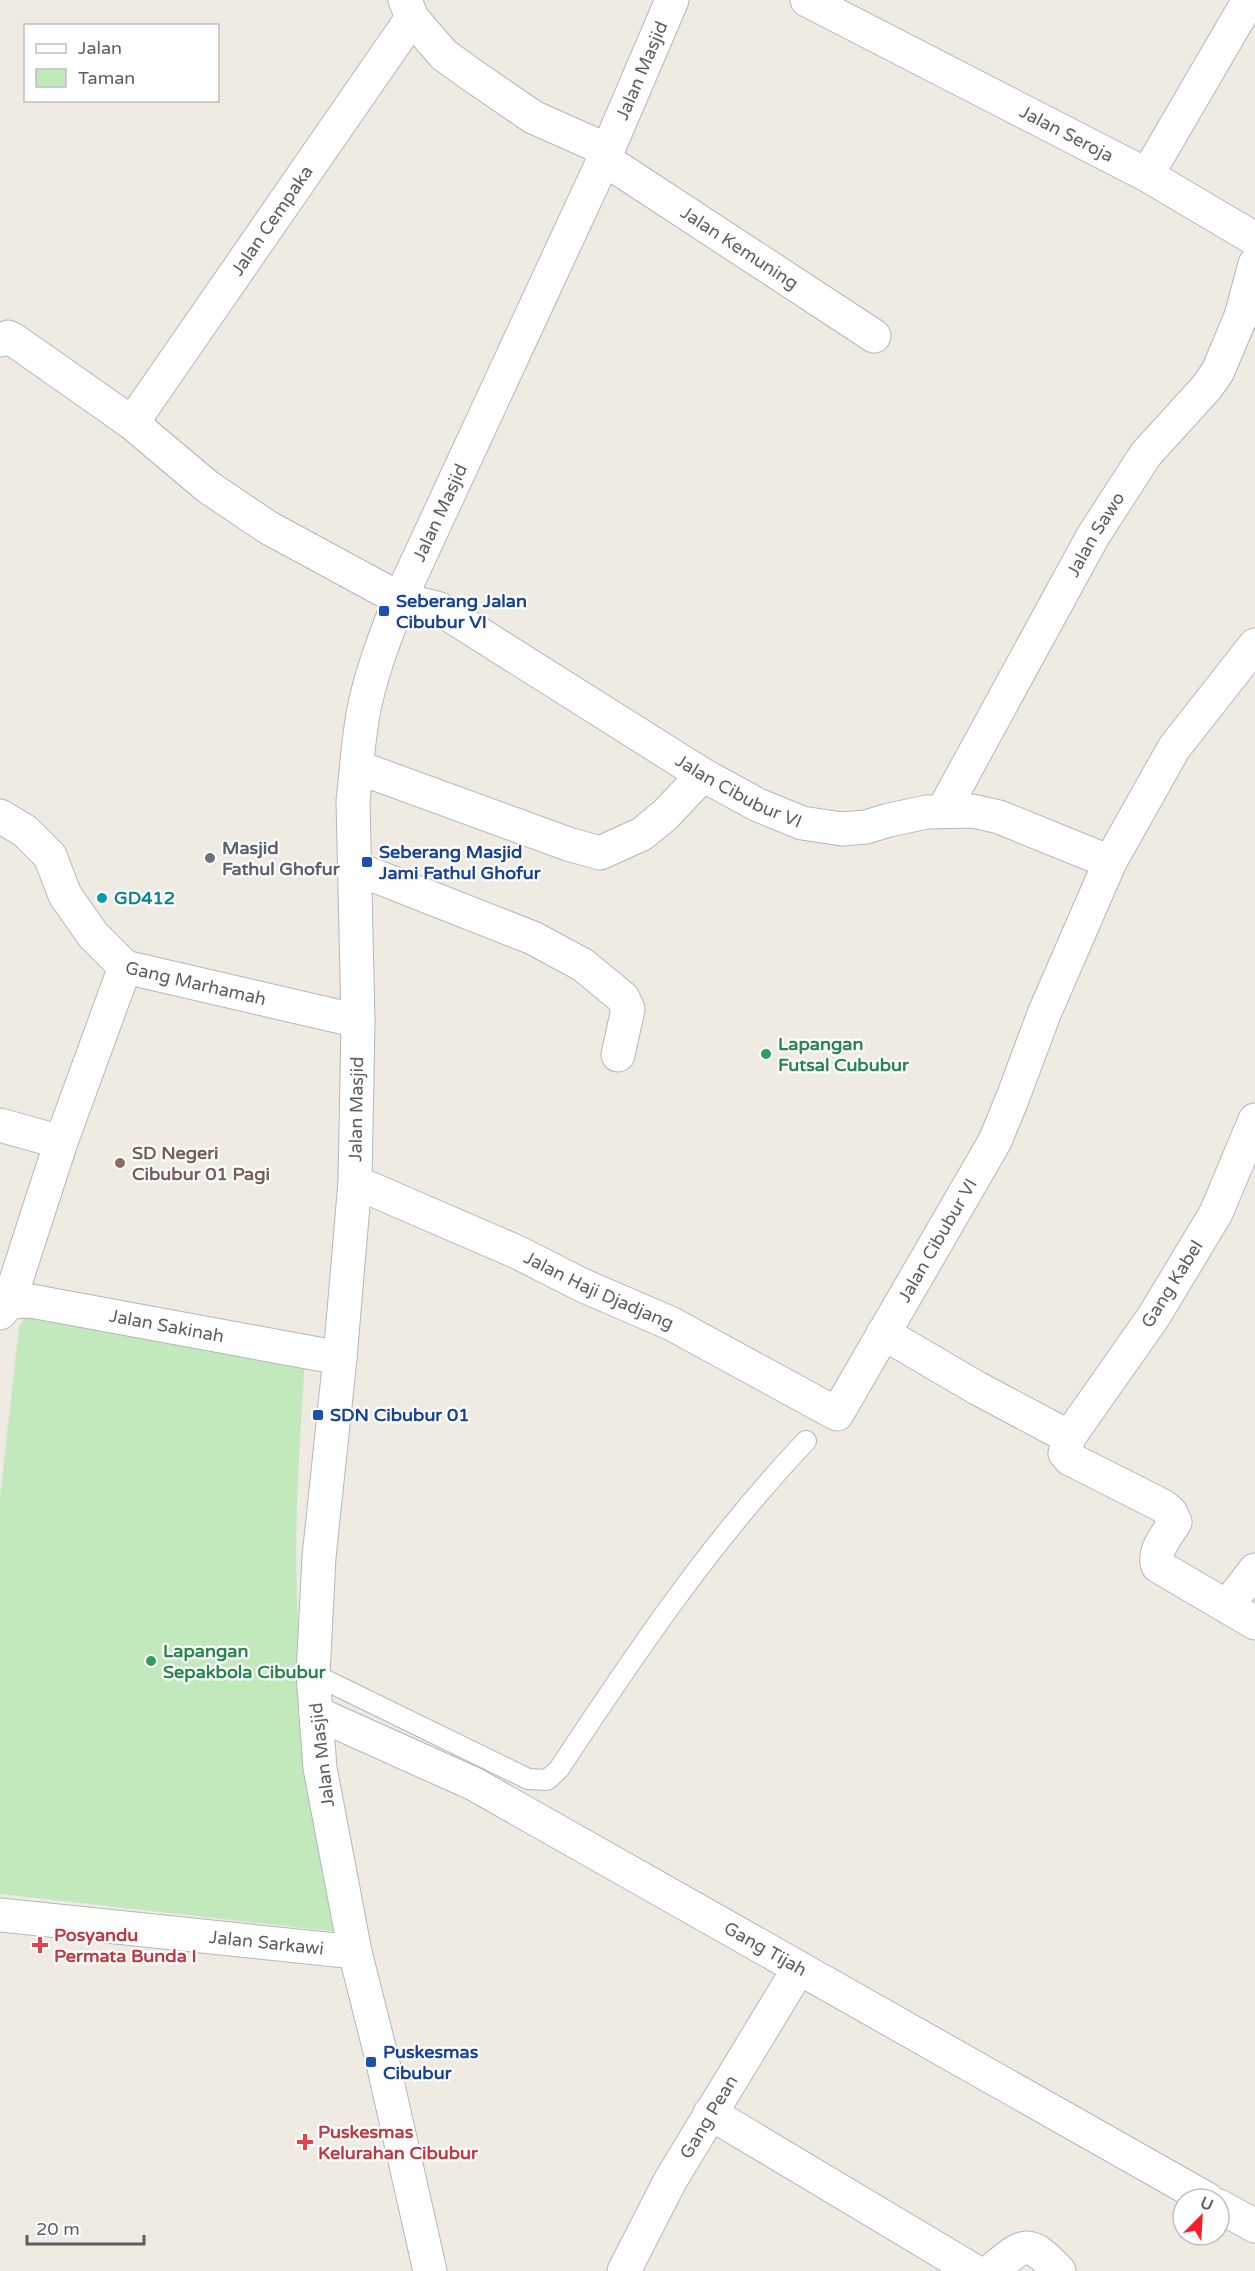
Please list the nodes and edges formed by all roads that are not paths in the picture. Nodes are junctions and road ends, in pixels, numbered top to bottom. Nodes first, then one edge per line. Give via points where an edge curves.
1 (672, 0) edge
2 (807, 0) edge
3 (1249, 0) edge
4 (409, 9) edge
5 (606, 154) junction
6 (1147, 175) junction
7 (1255, 239) edge
8 (1255, 264) edge
9 (1248, 320) edge
10 (874, 336) dead end
11 (0, 340) edge
12 (132, 423) junction
13 (400, 599) junction
14 (1255, 645) edge
15 (357, 767) junction
16 (704, 775) junction
17 (943, 811) junction
18 (0, 816) edge
19 (1110, 862) junction
20 (355, 868) junction
21 (125, 967) junction
22 (358, 1021) junction
23 (618, 1055) dead end
24 (1255, 1120) edge
25 (0, 1125) edge
26 (61, 1142) junction
27 (355, 1182) junction
28 (5, 1307) edge
29 (883, 1333) junction
30 (340, 1358) junction
31 (837, 1414) joint
32 (1069, 1437) junction
33 (806, 1441) dead end
34 (1255, 1570) edge
35 (1228, 1605) junction
36 (1255, 1623) edge
37 (313, 1674) junction
38 (316, 1713) junction
39 (0, 1915) edge
40 (356, 1952) junction
41 (799, 1968) junction
42 (710, 2113) junction
43 (1186, 2187) edge
44 (1231, 2213) edge
45 (1255, 2226) edge
46 (430, 2271) edge
47 (624, 2271) edge
48 (974, 2271) edge
49 (991, 2271) edge
50 (1059, 2271) edge

1 - 5 street, Jalan Masjid
2 - 6 street, Jalan Seroja
3 - 6 street
4 - 5 street, Jalan Cempaka via 444,55 533,117
4 - 12 street, Jalan Cempaka
5 - 10 street, Jalan Kemuning
5 - 13 street, Jalan Masjid
6 - 7 street
8 - 9 street, Jalan Sawo
9 - 17 street, Jalan Sawo via 1207,387 1146,454 1093,536
11 - 12 street, Jalan Cibubur VI via 14,340
12 - 13 street, Jalan Cibubur VI via 208,487 253,518
13 - 15 street, Jalan Masjid via 365,702
13 - 16 street, Jalan Cibubur VI via 440,609
14 - 19 street, Jalan Cibubur VI via 1174,748
15 - 16 street via 600,853 642,834
15 - 20 street, Jalan Masjid via 353,801
16 - 17 street, Jalan Cibubur VI via 758,805 802,823 866,827 909,815
17 - 19 street, Jalan Cibubur VI via 973,811 999,817
18 - 21 street, Gang Marhamah via 25,831 50,856 65,895 93,935
19 - 29 street, Jalan Cibubur VI via 994,1141
20 - 22 street, Jalan Masjid
20 - 23 street via 533,938 583,965 623,998 628,1009
21 - 22 street, Gang Marhamah
21 - 26 street
22 - 27 street, Jalan Masjid
24 - 32 street, Gang Kabel via 1216,1213 1154,1316
25 - 26 street
26 - 28 street
27 - 30 street, Jalan Masjid
27 - 31 street, Jalan Haji Djadjang via 672,1324
28 - 30 street, Jalan Sakinah via 31,1301
29 - 31 street, Jalan Cibubur VI
29 - 32 street
30 - 37 street, Jalan Masjid via 319,1557
32 - 35 street via 1065,1453 1070,1459 1171,1513 1175,1522 1157,1553 1158,1566
33 - 37 lane via 762,1487 696,1570 559,1769 547,1780 528,1779
34 - 35 street
35 - 36 street
37 - 38 street, Jalan Masjid
38 - 40 street, Jalan Masjid via 320,1768
38 - 41 street, Gang Tijah via 474,1784
39 - 40 street, Jalan Sarkawi
40 - 46 street, Jalan Masjid
41 - 42 street, Gang Pean
41 - 43 street, Gang Tijah
42 - 47 street, Gang Pean
42 - 48 street
44 - 45 street
49 - 50 street via 1018,2249 1030,2247 1043,2253

